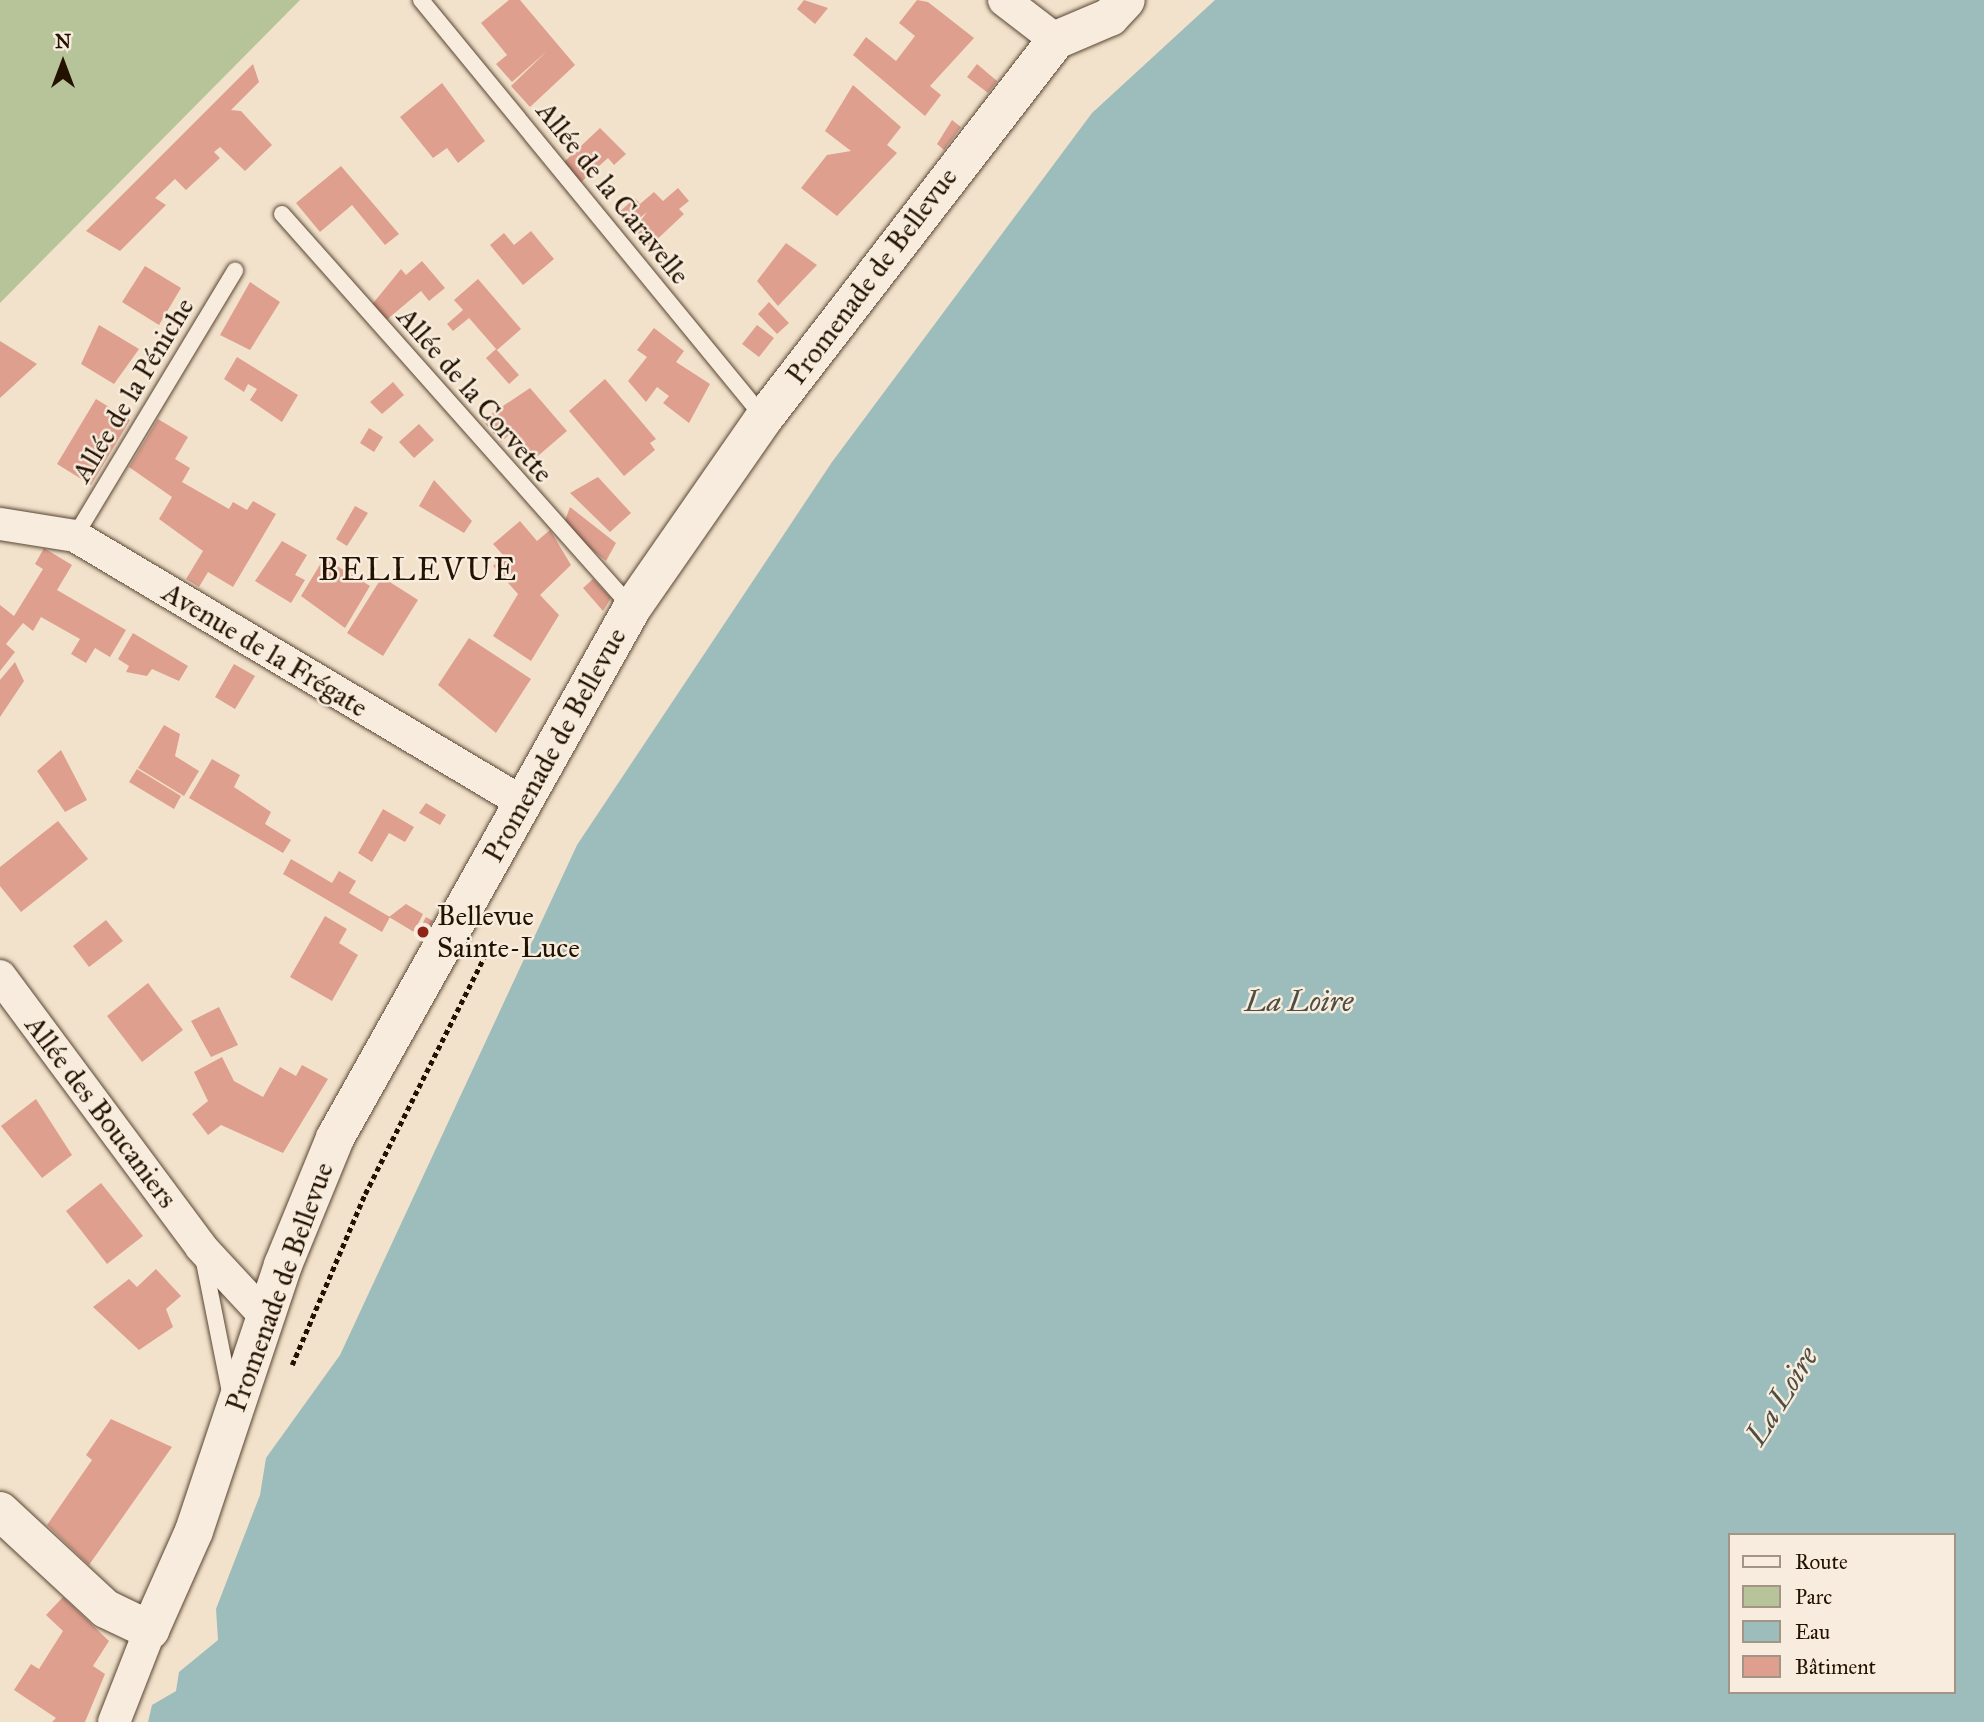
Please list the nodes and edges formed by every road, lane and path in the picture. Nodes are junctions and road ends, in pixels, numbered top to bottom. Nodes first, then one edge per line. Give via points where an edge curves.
1 (421, 0) edge
2 (1004, 0) edge
3 (1126, 0) edge
4 (1056, 40) junction
5 (282, 214) dead end
6 (235, 271) dead end
7 (764, 418) junction
8 (0, 524) edge
9 (75, 536) junction
10 (632, 608) junction
11 (522, 802) junction
12 (500, 925) dead end
13 (0, 976) edge
14 (201, 1247) junction
15 (265, 1316) junction
16 (290, 1371) dead end
17 (241, 1394) junction
18 (0, 1511) edge
19 (150, 1630) junction
20 (114, 1722) edge

1 - 7 lane, Allée de la Caravelle
2 - 4 street
3 - 4 street, Promenade de Bellevue via 1110,17
4 - 7 street, Promenade de Bellevue
5 - 10 lane, Allée de la Corvette
6 - 9 lane, Allée de la Péniche
7 - 10 street, Promenade de Bellevue
8 - 9 street, Avenue de la Frégate
9 - 11 street, Avenue de la Frégate
10 - 11 street, Promenade de Bellevue
11 - 15 street, Promenade de Bellevue via 335,1138
12 - 16 path via 365,1194
13 - 14 street, Allée des Boucaniers
14 - 15 street, Allée des Boucaniers
14 - 17 lane, Allée des Boucaniers via 229,1387
15 - 17 street, Promenade de Bellevue
17 - 19 street, Promenade de Bellevue via 194,1531
18 - 19 street via 106,1609
19 - 20 street, Promenade de Bellevue

